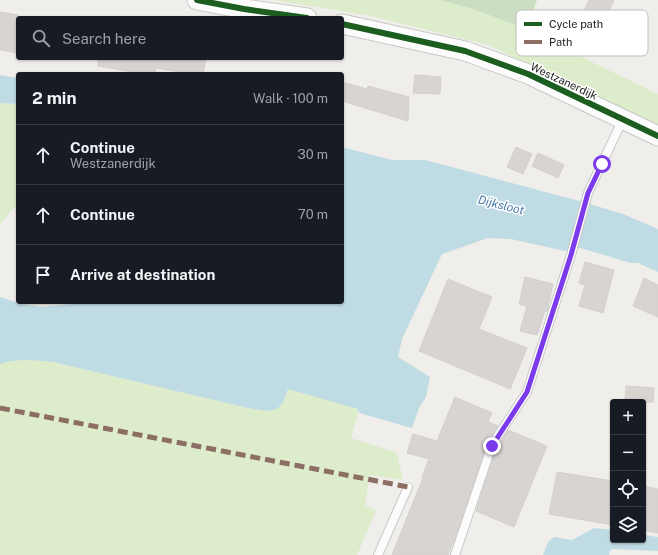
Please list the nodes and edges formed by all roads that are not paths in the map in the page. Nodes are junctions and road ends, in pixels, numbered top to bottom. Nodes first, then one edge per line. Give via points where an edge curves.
1 (197, 0) edge
2 (293, 16) edge
3 (344, 24) edge
4 (623, 119) junction
5 (658, 136) edge
6 (408, 487) dead end
7 (378, 555) edge
8 (455, 555) edge

1 - 2 street
3 - 4 street, Westzanerdijk via 466,51 528,74
4 - 5 street, Westzanerdijk
4 - 8 lane via 588,193 527,392 492,446
6 - 7 lane

